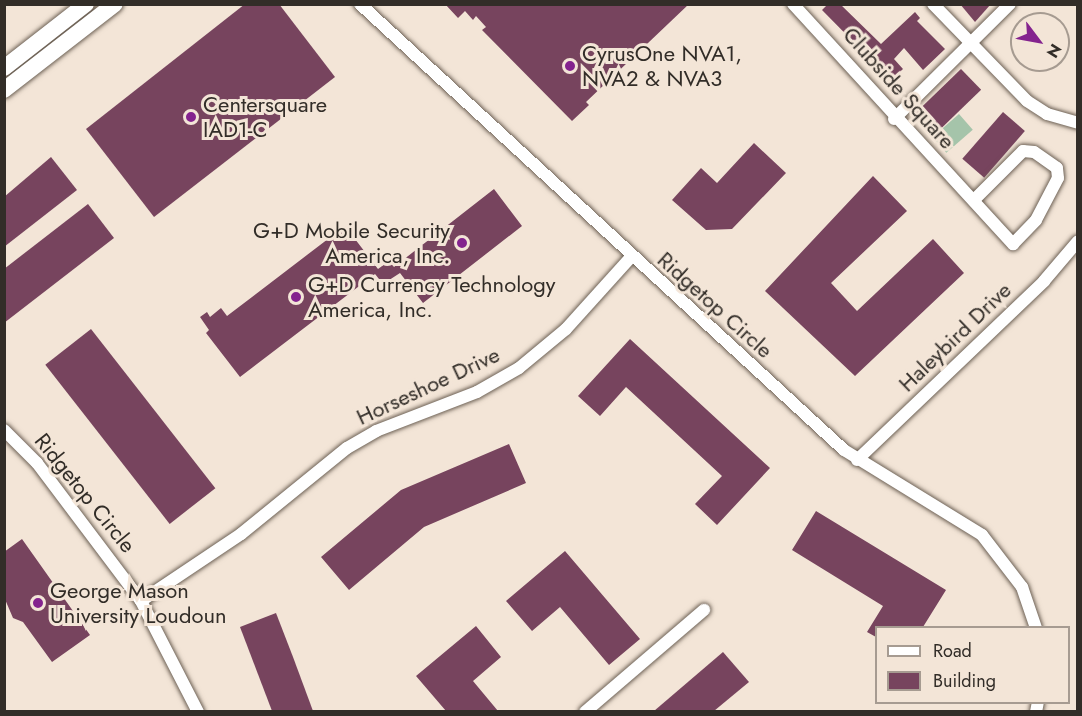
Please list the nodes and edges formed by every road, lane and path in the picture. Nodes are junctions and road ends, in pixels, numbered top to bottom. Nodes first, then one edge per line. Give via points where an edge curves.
1 (86, 4) edge
2 (115, 4) edge
3 (360, 4) edge
4 (793, 4) edge
5 (933, 4) edge
6 (1010, 5) edge
7 (971, 45) junction
8 (4, 68) edge
9 (4, 90) edge
10 (894, 119) junction
11 (1077, 123) edge
12 (974, 200) junction
13 (1077, 241) edge
14 (631, 256) junction
15 (4, 430) edge
16 (857, 460) junction
17 (141, 601) junction
18 (705, 610) dead end
19 (1036, 626) edge
20 (198, 711) edge
21 (585, 711) edge

1 - 8 main road
2 - 9 main road
3 - 14 street, Ridgetop Circle
4 - 10 street, Clubside Square
5 - 7 street
6 - 7 street
7 - 10 street
7 - 11 street via 1026,101 1047,114
10 - 12 street, Clubside Square
12 - 12 street, Clubside Square via 1013,244 1036,220 1058,178 1057,168 1034,152 1023,151
13 - 16 street, Haleybird Drive via 1044,281
14 - 16 street, Ridgetop Circle
14 - 17 street, Horseshoe Drive via 566,329 519,368 477,392 376,431 347,448 241,534
15 - 17 street, Ridgetop Circle via 44,471
16 - 19 street, Ridgetop Circle via 982,535 1022,587
17 - 20 street, Ridgetop Circle
18 - 21 street

